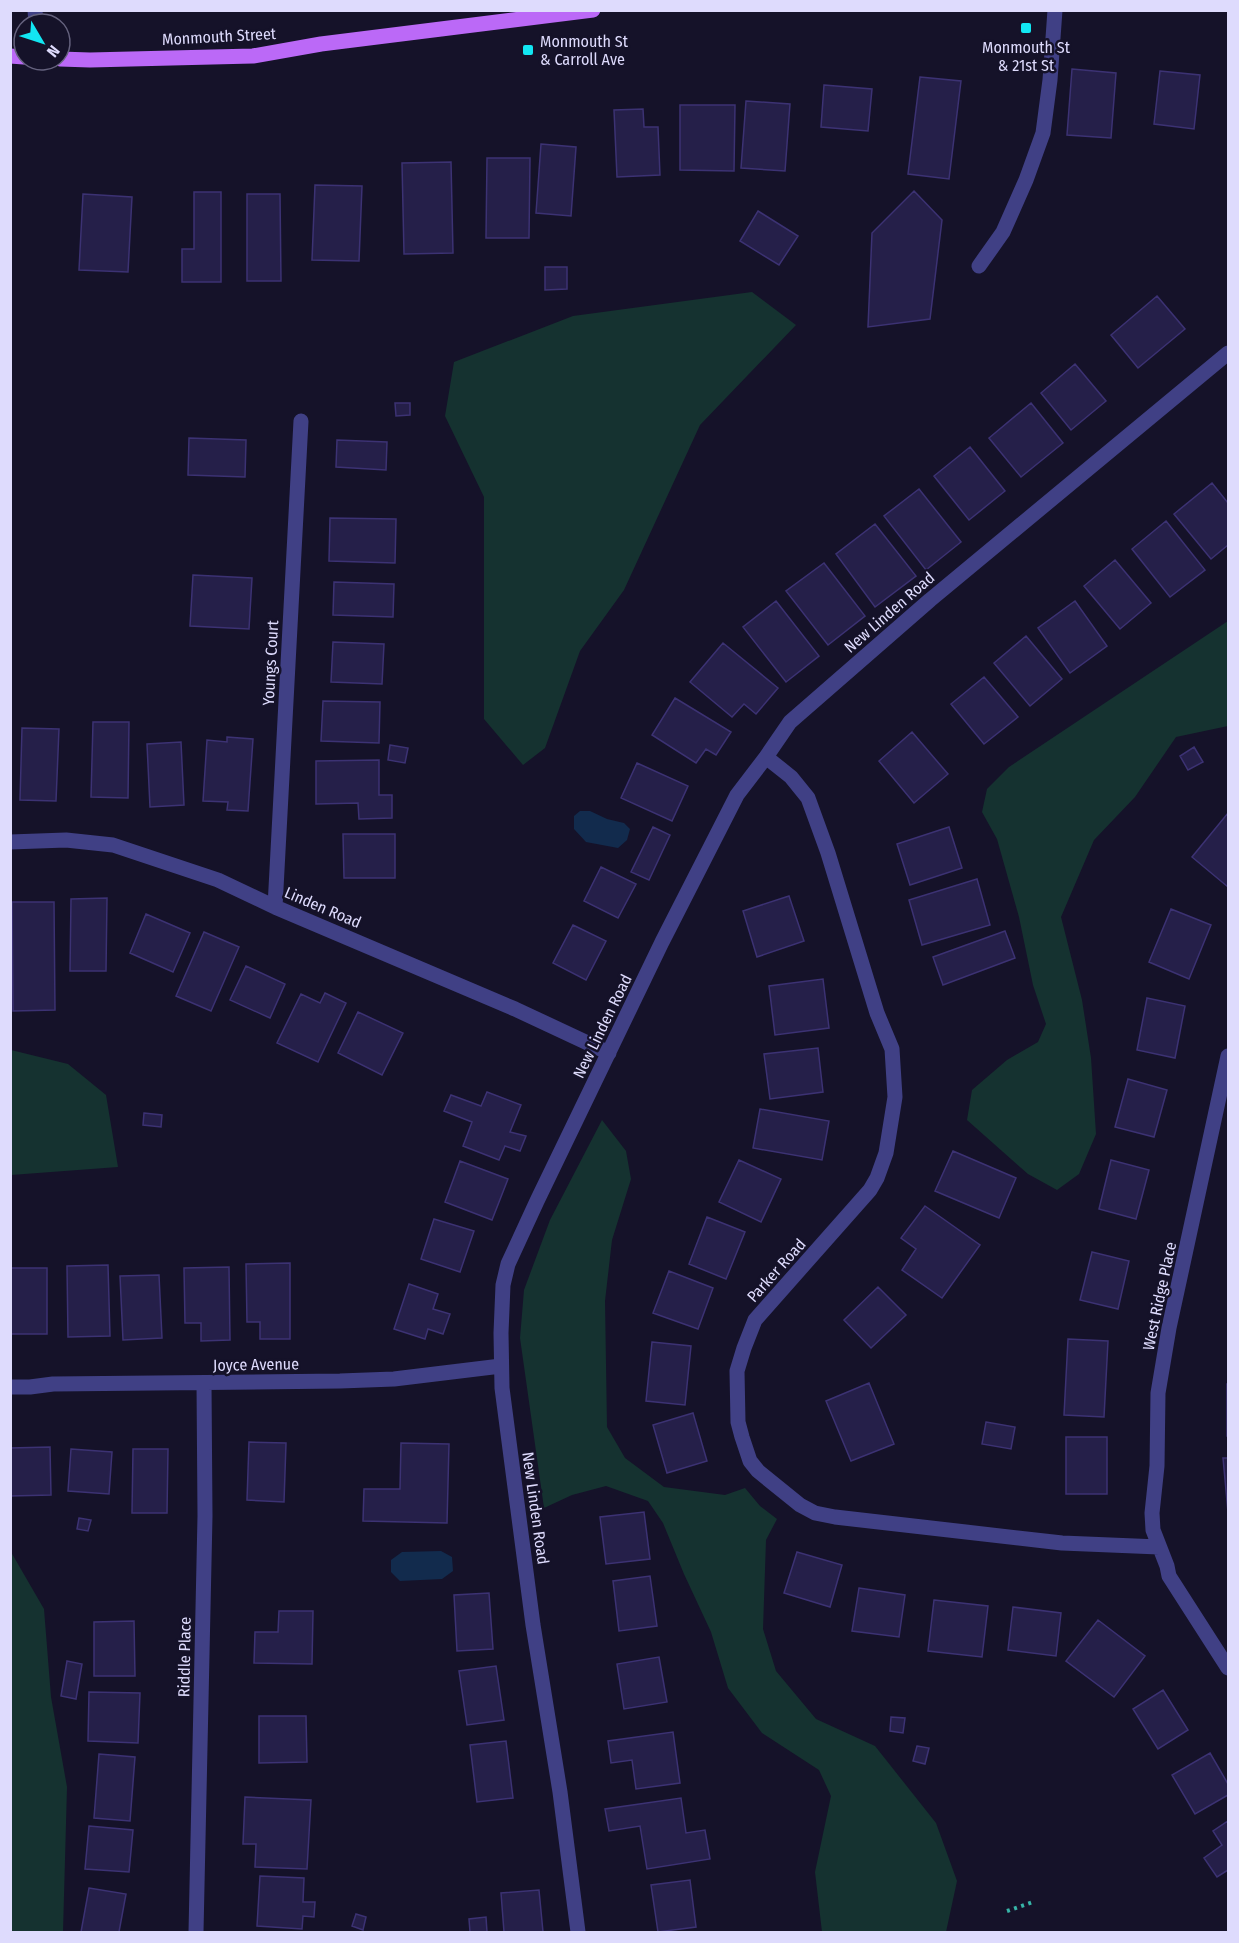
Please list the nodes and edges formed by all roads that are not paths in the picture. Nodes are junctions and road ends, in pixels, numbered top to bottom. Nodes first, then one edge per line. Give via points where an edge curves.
1 (593, 10) edge
2 (1055, 10) edge
3 (72, 59) edge
4 (980, 266) dead end
5 (1228, 353) edge
6 (301, 421) dead end
7 (766, 757) junction
8 (10, 842) edge
9 (275, 907) junction
10 (609, 1053) junction
11 (1228, 1056) edge
12 (501, 1366) junction
13 (204, 1383) junction
14 (10, 1387) edge
15 (1158, 1547) junction
16 (1228, 1668) edge
17 (196, 1932) edge
18 (578, 1932) edge

1 - 3 main road, Monmouth Street via 253,56
2 - 4 street via 1043,133 1003,232
5 - 7 street, New Linden Road via 807,707 790,722
6 - 9 street, Youngs Court
7 - 10 street, New Linden Road via 737,795
7 - 15 street, Parker Road via 791,777 807,798 828,853 892,1049 895,1097 886,1153 870,1190 755,1320 737,1371 738,1422 750,1461 800,1505 815,1513 950,1532
8 - 9 street, Linden Road via 66,840 113,845 218,880
9 - 10 street, Linden Road
10 - 12 street, New Linden Road via 508,1264 503,1285
11 - 15 street, West Ridge Place via 1158,1393 1152,1513
12 - 13 street, Joyce Avenue via 394,1379
12 - 18 street, New Linden Road via 533,1625
13 - 14 street, Joyce Avenue
13 - 17 street, Riddle Place
15 - 16 street, West Ridge Place via 1169,1576

